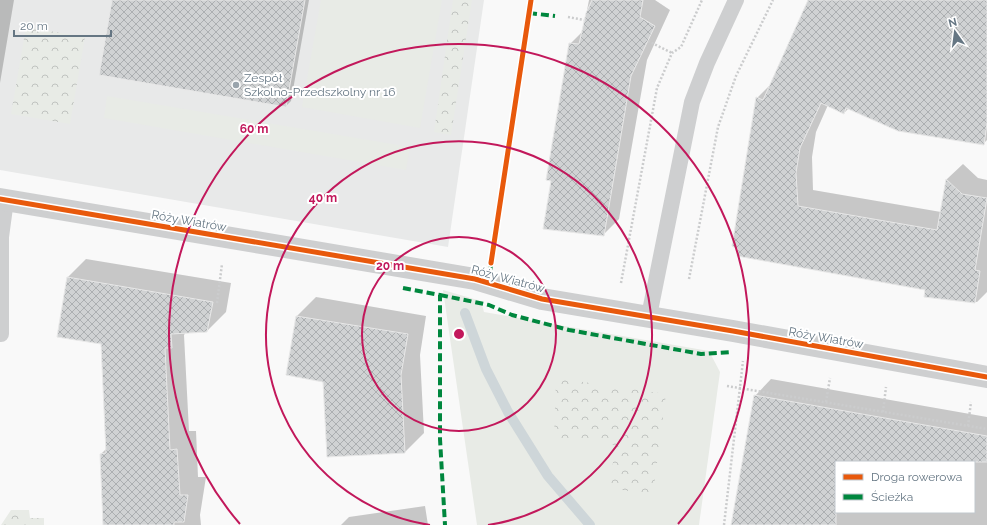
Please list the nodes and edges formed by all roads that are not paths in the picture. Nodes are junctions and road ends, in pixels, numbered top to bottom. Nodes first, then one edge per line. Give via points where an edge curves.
1 (736, 0) edge
2 (3, 199) edge
3 (649, 316) junction
4 (1, 334) edge
5 (987, 378) edge

1 - 3 lane via 707,62 692,102
2 - 3 street, Róży Wiatrów via 460,277 542,299
2 - 4 lane
3 - 5 street, Róży Wiatrów

